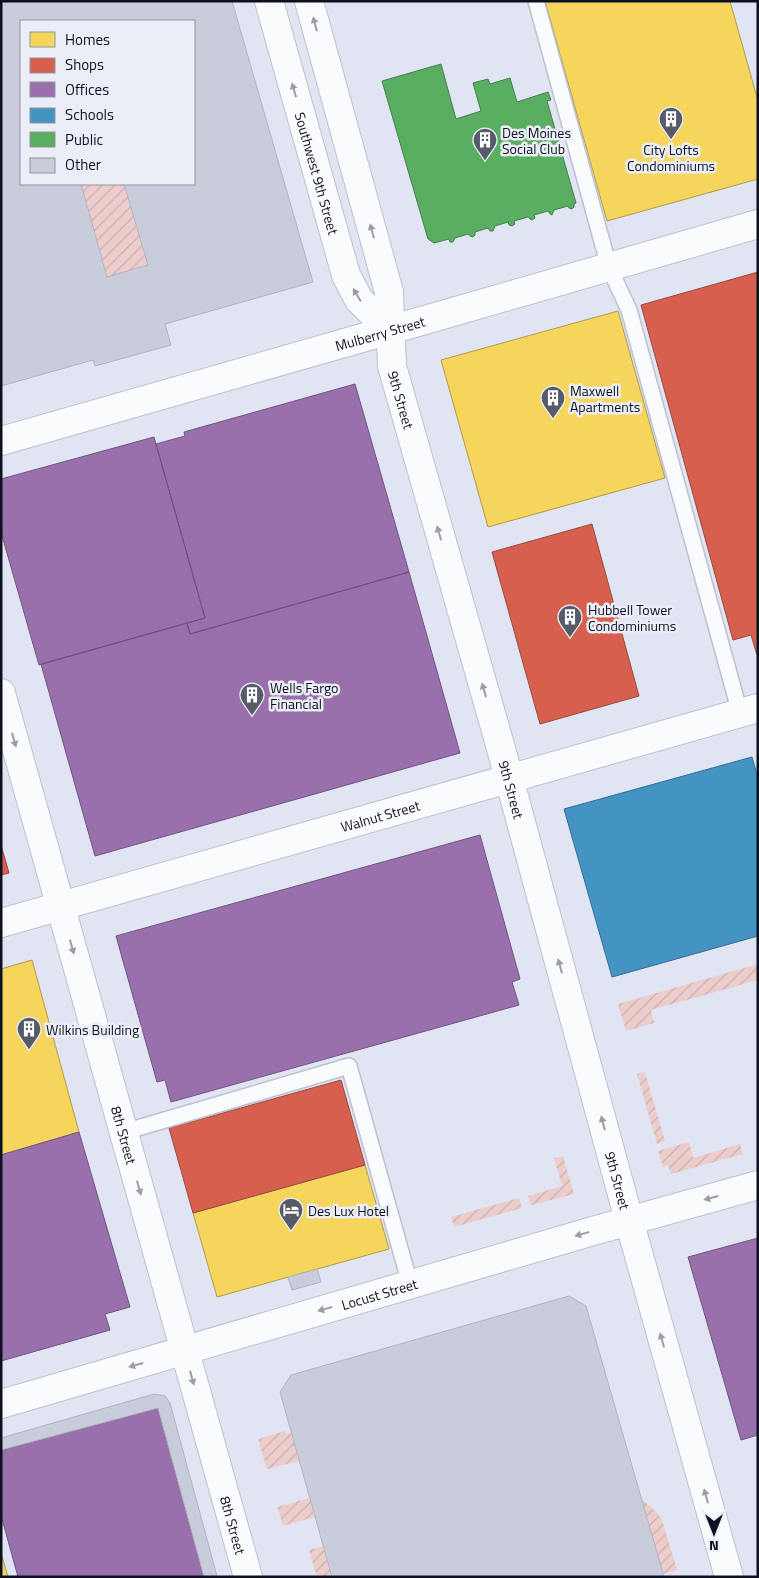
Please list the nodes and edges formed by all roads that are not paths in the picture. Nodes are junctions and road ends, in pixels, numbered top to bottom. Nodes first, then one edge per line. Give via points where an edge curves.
1 (270, 1) edge
2 (309, 1) edge
3 (536, 1) edge
4 (758, 224) edge
5 (609, 267) junction
6 (390, 330) junction
7 (1, 440) edge
8 (1, 693) edge
9 (749, 711) edge
10 (508, 779) junction
11 (60, 906) junction
12 (1, 923) edge
13 (124, 1132) junction
14 (758, 1185) edge
15 (629, 1220) junction
16 (410, 1284) junction
17 (185, 1350) junction
18 (1, 1404) edge
19 (248, 1577) edge
20 (729, 1577) edge

6 -> 1 main road, Southwest 9th Street via 359,300 346,275
6 -> 2 main road, 9th Street via 389,292
3 - 5 lane
4 - 5 main road, Mulberry Street
5 - 6 main road, Mulberry Street
5 - 9 lane via 629,310
6 - 7 main road, Mulberry Street
10 -> 6 main road, 9th Street via 392,366
8 -> 11 main road, 8th Street
9 - 10 main road, Walnut Street
10 - 11 main road, Walnut Street
15 -> 10 main road, 9th Street
11 - 12 main road, Walnut Street
11 -> 13 main road, 8th Street
13 - 16 lane via 348,1066
13 -> 17 main road, 8th Street
14 -> 15 main road, Locust Street
15 -> 16 main road, Locust Street
20 -> 15 main road, 9th Street
16 -> 17 main road, Locust Street
17 -> 18 main road, Locust Street
17 -> 19 main road, 8th Street

